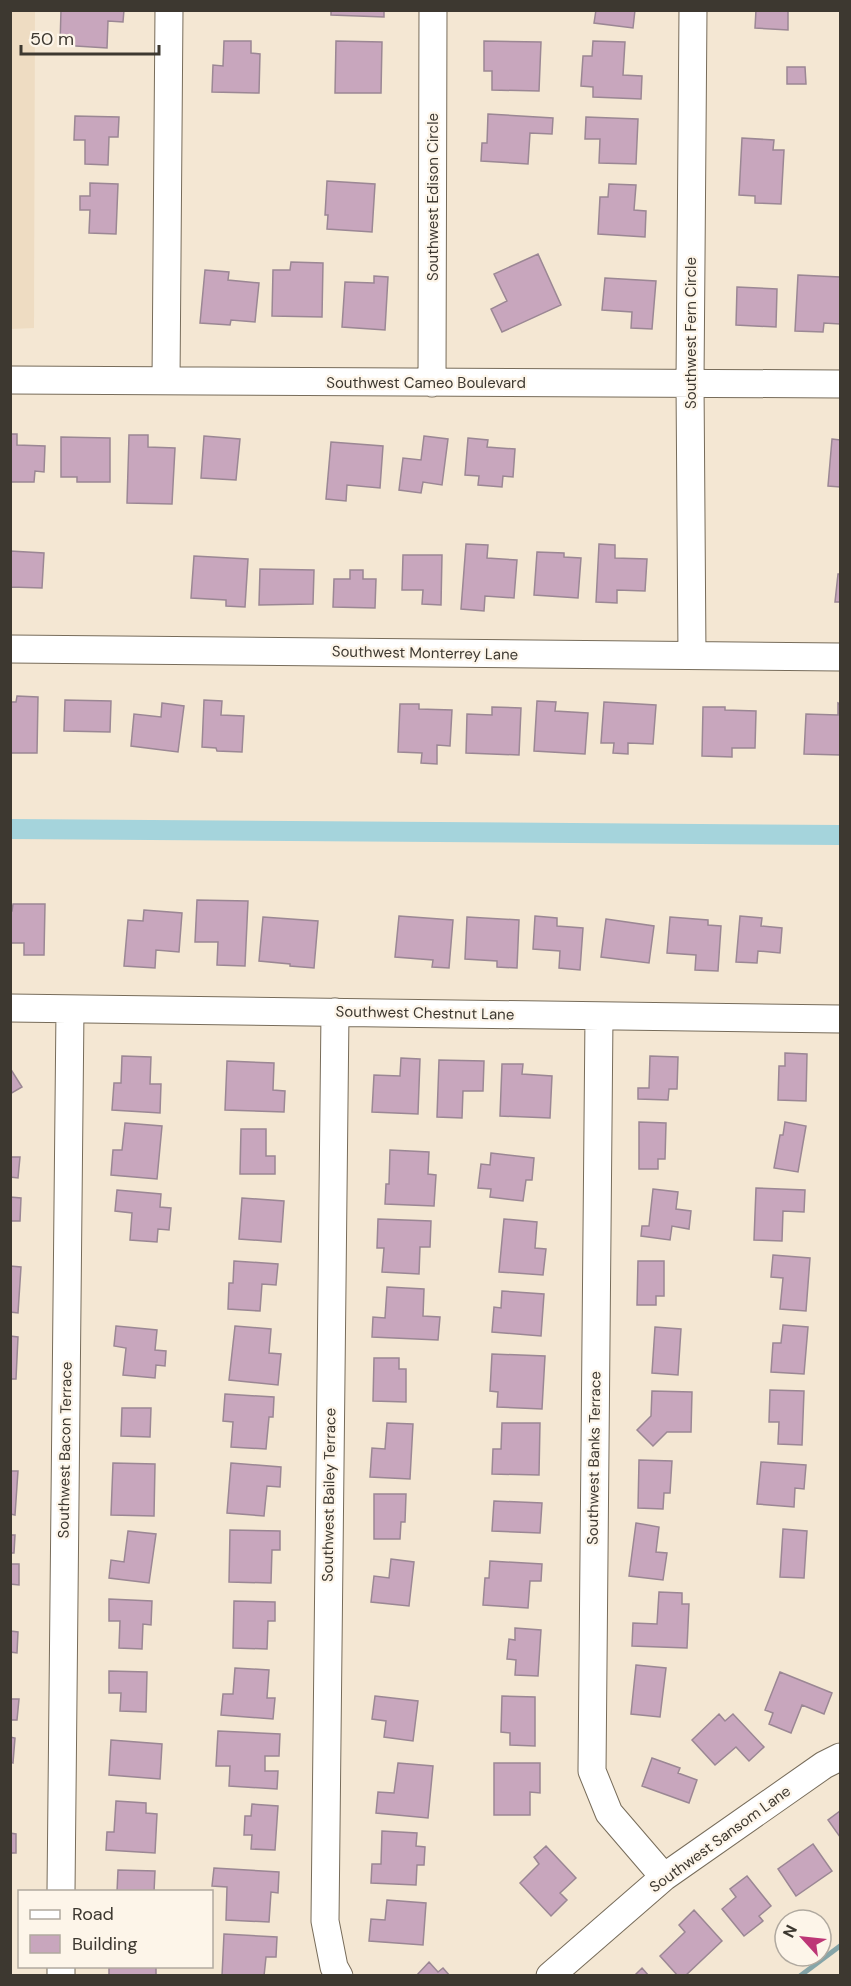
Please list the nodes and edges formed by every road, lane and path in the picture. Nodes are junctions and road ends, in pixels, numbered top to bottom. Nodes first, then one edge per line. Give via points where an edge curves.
1 (169, 10) edge
2 (433, 10) edge
3 (693, 10) edge
4 (10, 380) edge
5 (166, 381) junction
6 (690, 382) junction
7 (432, 383) junction
8 (840, 384) edge
9 (10, 649) edge
10 (692, 655) junction
11 (840, 657) edge
12 (10, 1008) edge
13 (70, 1009) junction
14 (334, 1012) junction
15 (598, 1016) junction
16 (840, 1019) edge
17 (840, 1756) edge
18 (664, 1877) junction
19 (61, 1890) edge
20 (339, 1976) edge
21 (550, 1976) edge

1 - 5 street
2 - 7 street, Southwest Edison Circle
3 - 6 street, Southwest Fern Circle
4 - 5 street, Southwest Cameo Boulevard
5 - 7 street, Southwest Cameo Boulevard
6 - 7 street, Southwest Cameo Boulevard
6 - 8 street, Southwest Cameo Boulevard
6 - 10 street, Southwest Fern Circle
9 - 10 street, Southwest Monterrey Lane
10 - 11 street, Southwest Monterrey Lane
12 - 13 street, Southwest Chestnut Lane
13 - 14 street, Southwest Chestnut Lane
13 - 19 street, Southwest Bacon Terrace
14 - 15 street, Southwest Chestnut Lane
14 - 20 street, Southwest Bailey Terrace via 325,1921
15 - 16 street, Southwest Chestnut Lane
15 - 18 street, Southwest Banks Terrace via 592,1771 609,1813
17 - 18 street, Southwest Sansom Lane
18 - 21 street, Southwest Sansom Lane

